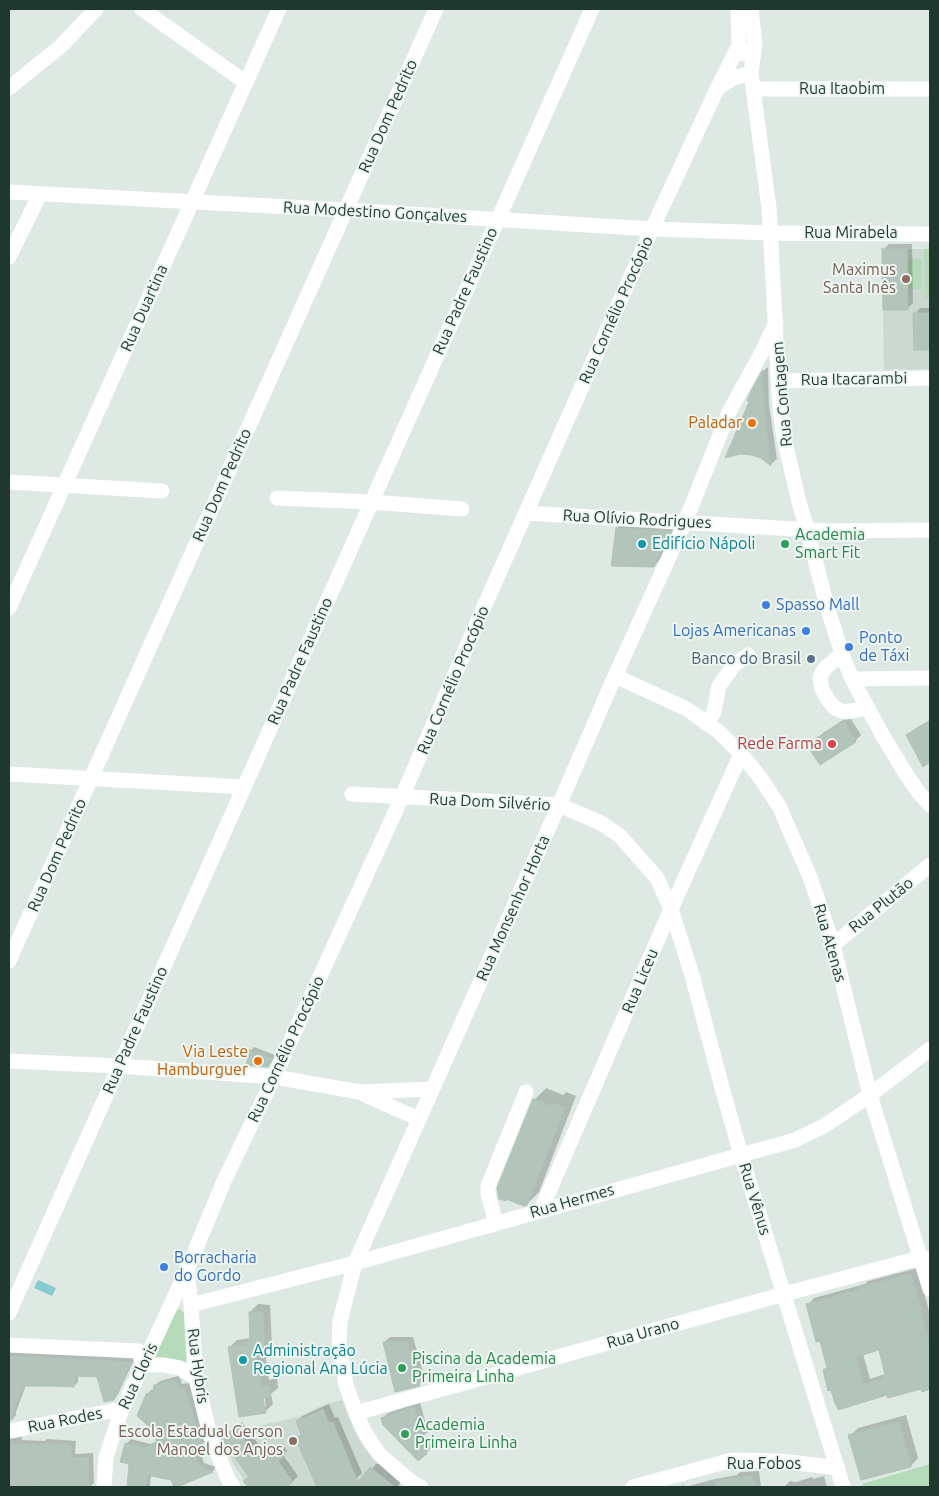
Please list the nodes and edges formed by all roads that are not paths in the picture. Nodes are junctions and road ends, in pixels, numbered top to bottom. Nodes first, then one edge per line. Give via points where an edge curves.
1 (96, 9) edge
2 (142, 9) edge
3 (279, 9) edge
4 (436, 9) edge
5 (592, 9) edge
6 (738, 9) edge
7 (751, 9) edge
8 (739, 45) junction
9 (751, 73) junction
10 (245, 82) junction
11 (9, 88) edge
12 (716, 89) junction
13 (753, 89) junction
14 (930, 89) edge
15 (9, 192) edge
16 (40, 194) junction
17 (192, 201) junction
18 (346, 210) junction
19 (498, 219) junction
20 (652, 229) junction
21 (772, 233) junction
22 (930, 234) edge
23 (9, 257) edge
24 (776, 322) junction
25 (930, 378) edge
26 (778, 381) junction
27 (9, 482) edge
28 (64, 486) junction
29 (162, 491) dead end
30 (277, 498) dead end
31 (371, 502) junction
32 (462, 509) dead end
33 (526, 513) junction
34 (685, 522) junction
35 (807, 529) junction
36 (930, 530) edge
37 (9, 608) edge
38 (842, 654) junction
39 (748, 655) dead end
40 (615, 676) junction
41 (930, 678) edge
42 (852, 679) junction
43 (868, 708) junction
44 (707, 724) junction
45 (741, 754) junction
46 (9, 774) edge
47 (91, 778) junction
48 (244, 787) junction
49 (352, 794) dead end
50 (402, 797) junction
51 (559, 805) junction
52 (930, 805) edge
53 (930, 865) edge
54 (671, 909) junction
55 (833, 945) junction
56 (9, 961) edge
57 (930, 1049) edge
58 (9, 1061) edge
59 (119, 1066) junction
60 (274, 1077) junction
61 (432, 1089) junction
62 (360, 1092) junction
63 (526, 1092) dead end
64 (870, 1096) junction
65 (419, 1119) junction
66 (741, 1155) junction
67 (541, 1210) junction
68 (496, 1223) junction
69 (925, 1259) edge
70 (355, 1263) junction
71 (187, 1270) junction
72 (930, 1289) edge
73 (784, 1294) junction
74 (191, 1305) junction
75 (9, 1313) edge
76 (9, 1345) edge
77 (143, 1365) junction
78 (196, 1378) junction
79 (122, 1408) junction
80 (356, 1413) junction
81 (9, 1431) edge
82 (838, 1468) junction
83 (104, 1487) edge
84 (233, 1487) edge
85 (421, 1487) edge
86 (633, 1487) edge
87 (844, 1487) edge

1 - 11 street via 61,46
2 - 10 street
3 - 10 street, Rua Duartina
4 - 18 street, Rua Dom Pedrito
5 - 19 street, Rua Padre Faustino
6 - 8 street, Rua Contagem
7 - 9 street, Rua Contagem via 755,44
8 - 9 street, Rua Contagem
8 - 12 street, Rua Cornélio Procópio
9 - 12 street via 733,78
9 - 13 street, Rua Contagem
10 - 17 street, Rua Duartina
12 - 20 street, Rua Cornélio Procópio
13 - 14 street, Rua Itaobim
13 - 21 street, Rua Contagem
15 - 16 street, Rua Modestino Gonçalves
16 - 17 street, Rua Modestino Gonçalves
16 - 23 street
17 - 18 street, Rua Modestino Gonçalves
17 - 28 street, Rua Duartina
18 - 19 street, Rua Modestino Gonçalves
18 - 47 street, Rua Dom Pedrito
19 - 20 street, Rua Modestino Gonçalves
19 - 31 street, Rua Padre Faustino
20 - 21 street, Rua Modestino Gonçalves
20 - 33 street, Rua Cornélio Procópio
21 - 22 street, Rua Mirabela
21 - 24 street, Rua Contagem
24 - 26 street, Rua Contagem
24 - 34 street, Rua Monsenhor Horta via 730,410
25 - 26 street, Rua Itacarambi
26 - 35 street, Rua Contagem via 784,438
27 - 28 street
28 - 29 street
28 - 37 street, Rua Duartina
30 - 31 street
31 - 32 street
31 - 48 street, Rua Padre Faustino
33 - 34 street, Rua Olívio Rodrigues
33 - 50 street, Rua Cornélio Procópio
34 - 35 street, Rua Olívio Rodrigues
34 - 40 street, Rua Monsenhor Horta
35 - 36 street, Rua Olívio Rodrigues
35 - 38 street, Rua Contagem
38 - 42 street, Rua Contagem
38 - 43 street via 822,673 822,689 839,710
39 - 44 street via 734,665 719,686 714,712
40 - 44 street, Rua Atenas via 687,709
40 - 51 street, Rua Monsenhor Horta
41 - 42 street
42 - 43 street, Rua Contagem
43 - 52 street, Rua Contagem via 906,774
44 - 45 street, Rua Atenas
45 - 54 street, Rua Liceu
45 - 55 street, Rua Atenas via 779,806 810,877
46 - 47 street
47 - 48 street
47 - 56 street, Rua Dom Pedrito
48 - 59 street, Rua Padre Faustino
49 - 50 street, Rua Dom Silvério
50 - 51 street, Rua Dom Silvério
50 - 60 street, Rua Cornélio Procópio
51 - 54 street, Rua Dom Silvério via 601,823 620,836 657,878
51 - 61 street, Rua Monsenhor Horta
53 - 55 street, Rua Plutão
54 - 66 street, Rua Vênus
54 - 67 street, Rua Liceu
55 - 64 street, Rua Atenas
57 - 64 street, Rua Hermes
58 - 59 street
59 - 60 street
59 - 75 street, Rua Padre Faustino
60 - 62 street
60 - 71 street, Rua Cornélio Procópio via 224,1181
61 - 62 street
61 - 65 street, Rua Monsenhor Horta
62 - 65 street
63 - 68 street via 488,1186
64 - 66 street, Rua Hermes via 795,1140
64 - 69 street, Rua Atenas
65 - 70 street, Rua Monsenhor Horta
66 - 67 street, Rua Hermes
66 - 73 street, Rua Vênus
67 - 68 street, Rua Hermes
68 - 70 street, Rua Hermes
69 - 72 street, Rua Atenas
69 - 73 street, Rua Urano
70 - 74 street, Rua Hermes
70 - 80 street, Rua Monsenhor Horta via 340,1321 339,1345 346,1385
71 - 74 street, Rua Hybris
71 - 77 street, Rua Cloris
73 - 80 street, Rua Urano
73 - 82 street, Rua Vênus
74 - 78 street, Rua Hybris
76 - 77 street via 138,1351
77 - 78 street via 180,1368
77 - 79 street, Rua Cloris
78 - 84 street, Rua Hybris via 210,1435
79 - 81 street, Rua Rodes
79 - 83 street, Rua Cloris via 106,1457
80 - 85 street, Rua Monsenhor Horta via 379,1454
82 - 86 street, Rua Fobos via 781,1461 732,1460
82 - 87 street, Rua Vênus

